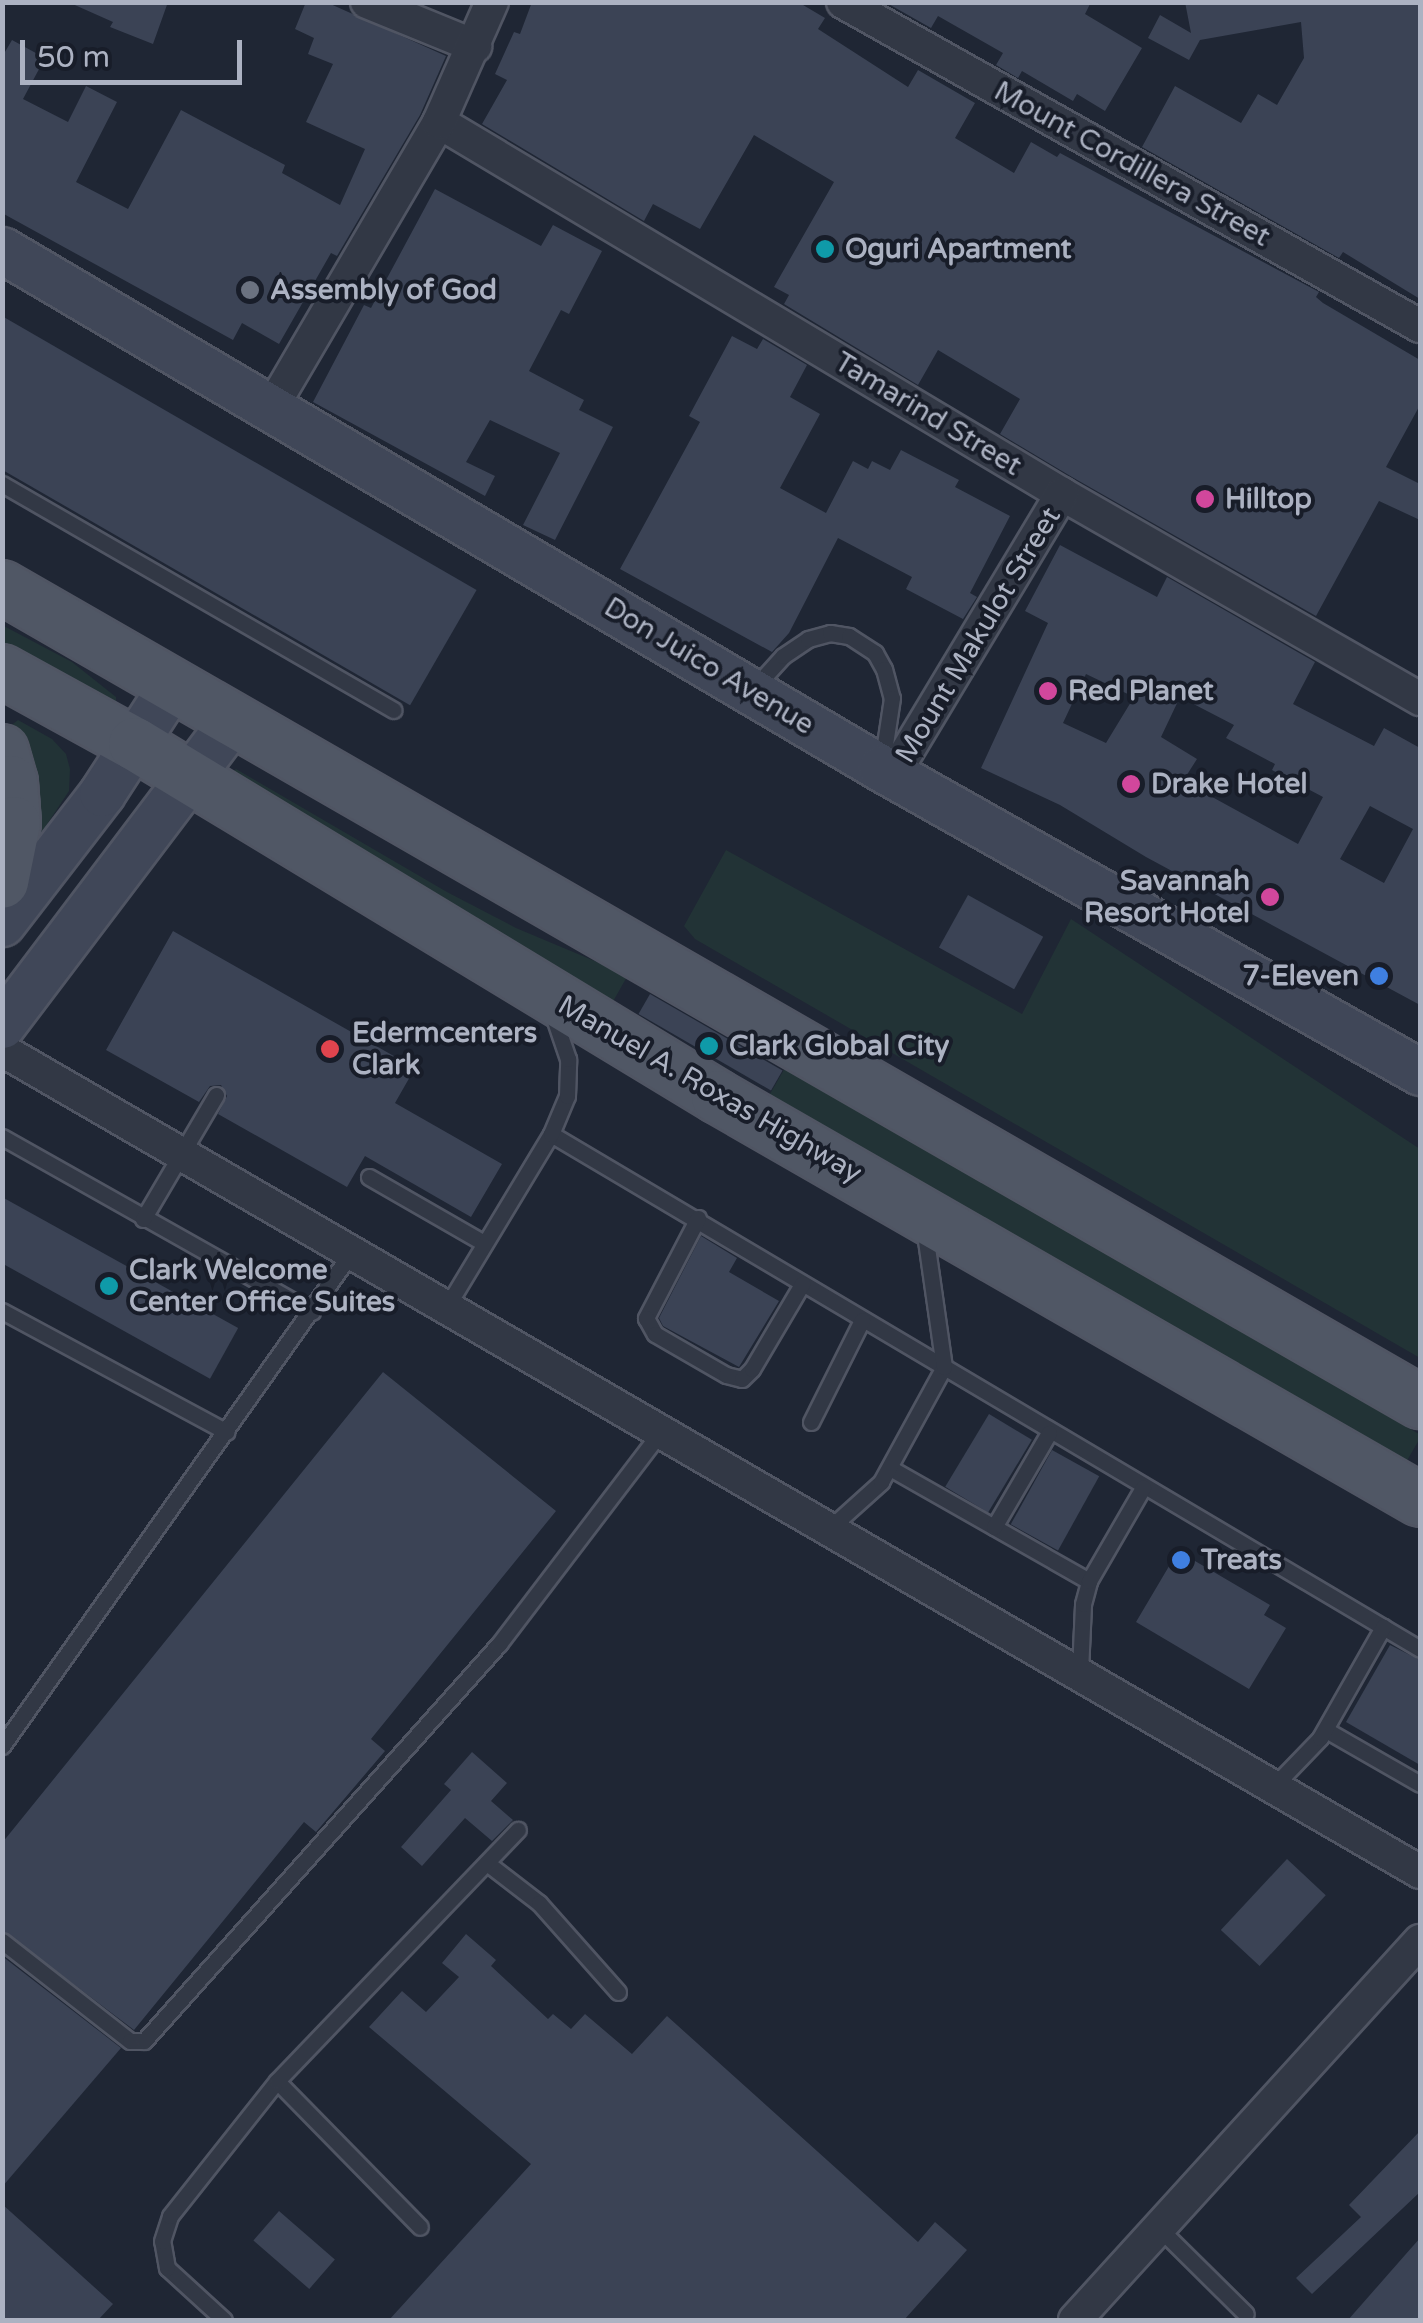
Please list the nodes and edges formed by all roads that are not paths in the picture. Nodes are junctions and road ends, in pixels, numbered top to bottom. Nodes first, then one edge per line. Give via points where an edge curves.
1 (368, 2) edge
2 (492, 2) edge
3 (844, 2) edge
4 (475, 46) junction
5 (439, 122) junction
6 (2, 250) edge
7 (1420, 326) edge
8 (272, 407) junction
9 (2, 484) edge
10 (1062, 494) junction
11 (2, 587) edge
12 (2, 671) edge
13 (172, 685) junction
14 (751, 691) junction
15 (1420, 699) edge
16 (394, 710) dead end
17 (232, 720) junction
18 (135, 744) junction
19 (2, 751) edge
20 (887, 772) junction
21 (192, 778) junction
22 (2, 882) edge
23 (2, 923) edge
24 (546, 994) junction
25 (2, 1024) edge
26 (2, 1050) edge
27 (1420, 1072) edge
28 (216, 1095) dead end
29 (552, 1134) junction
30 (2, 1137) edge
31 (181, 1154) junction
32 (369, 1178) dead end
33 (921, 1210) junction
34 (698, 1218) junction
35 (143, 1219) junction
36 (484, 1243) junction
37 (351, 1253) junction
38 (802, 1284) junction
39 (446, 1308) junction
40 (2, 1312) edge
41 (312, 1312) junction
42 (862, 1320) junction
43 (944, 1367) junction
44 (1420, 1402) edge
45 (811, 1422) dead end
46 (227, 1432) junction
47 (1049, 1432) junction
48 (660, 1433) junction
49 (890, 1468) junction
50 (1144, 1488) junction
51 (1420, 1500) edge
52 (994, 1527) junction
53 (830, 1528) junction
54 (1090, 1581) junction
55 (1383, 1628) junction
56 (1420, 1649) edge
57 (1080, 1670) junction
58 (1326, 1730) junction
59 (2, 1746) edge
60 (1420, 1784) edge
61 (1271, 1789) junction
62 (518, 1830) dead end
63 (487, 1863) junction
64 (1420, 1872) edge
65 (1420, 1940) edge
66 (2, 1941) edge
67 (618, 1992) dead end
68 (277, 2081) junction
69 (420, 2226) dead end
70 (1159, 2228) junction
71 (1246, 2314) dead end
72 (224, 2320) edge
73 (1075, 2320) edge

1 - 4 street
2 - 4 street
3 - 7 street, Mount Cordillera Street
4 - 5 street
5 - 8 street
5 - 10 street, Tamarind Street
6 - 8 main road, Don Juico Avenue
8 - 14 main road, Don Juico Avenue
9 - 16 lane
10 - 15 street, Tamarind Street
10 - 20 street, Mount Makulot Street
11 - 13 main road
12 - 18 main road, Manuel A. Roxas Highway
13 - 17 main road
13 - 18 main road
14 - 20 main road, Don Juico Avenue
14 - 20 lane via 808,640 830,632 849,636 875,653 892,698
17 - 21 main road
17 - 44 main road
18 - 21 main road, Manuel A. Roxas Highway
18 - 23 main road
19 - 22 main road via 14,822
20 - 27 main road, Don Juico Avenue
21 - 24 main road, Manuel A. Roxas Highway
21 - 25 main road
24 - 29 lane via 570,1073
24 - 33 main road, Manuel A. Roxas Highway
26 - 31 street
28 - 31 lane
29 - 34 lane
29 - 36 lane
30 - 35 lane
31 - 35 lane
31 - 37 street
32 - 36 lane
33 - 43 lane
33 - 51 main road, Manuel A. Roxas Highway
34 - 38 lane
34 - 38 lane via 646,1318 655,1334 742,1379
35 - 41 lane
36 - 39 lane
37 - 39 street
37 - 41 lane
38 - 42 lane
39 - 48 street
40 - 46 lane
41 - 46 lane
42 - 43 lane
42 - 45 lane
43 - 47 lane
43 - 49 lane
46 - 59 lane
47 - 50 lane
47 - 52 lane
48 - 53 street
48 - 66 lane via 499,1644 144,2041 130,2040
49 - 52 lane
49 - 53 lane
50 - 54 lane
50 - 55 lane
52 - 54 lane
53 - 57 street
54 - 57 lane
55 - 56 lane
55 - 58 lane
57 - 61 street
58 - 60 lane
58 - 61 lane
61 - 64 street
62 - 63 lane
63 - 67 lane via 539,1903
63 - 68 lane
65 - 70 street
68 - 69 lane
68 - 72 lane via 170,2216 162,2241 168,2268
70 - 71 lane
70 - 73 street

